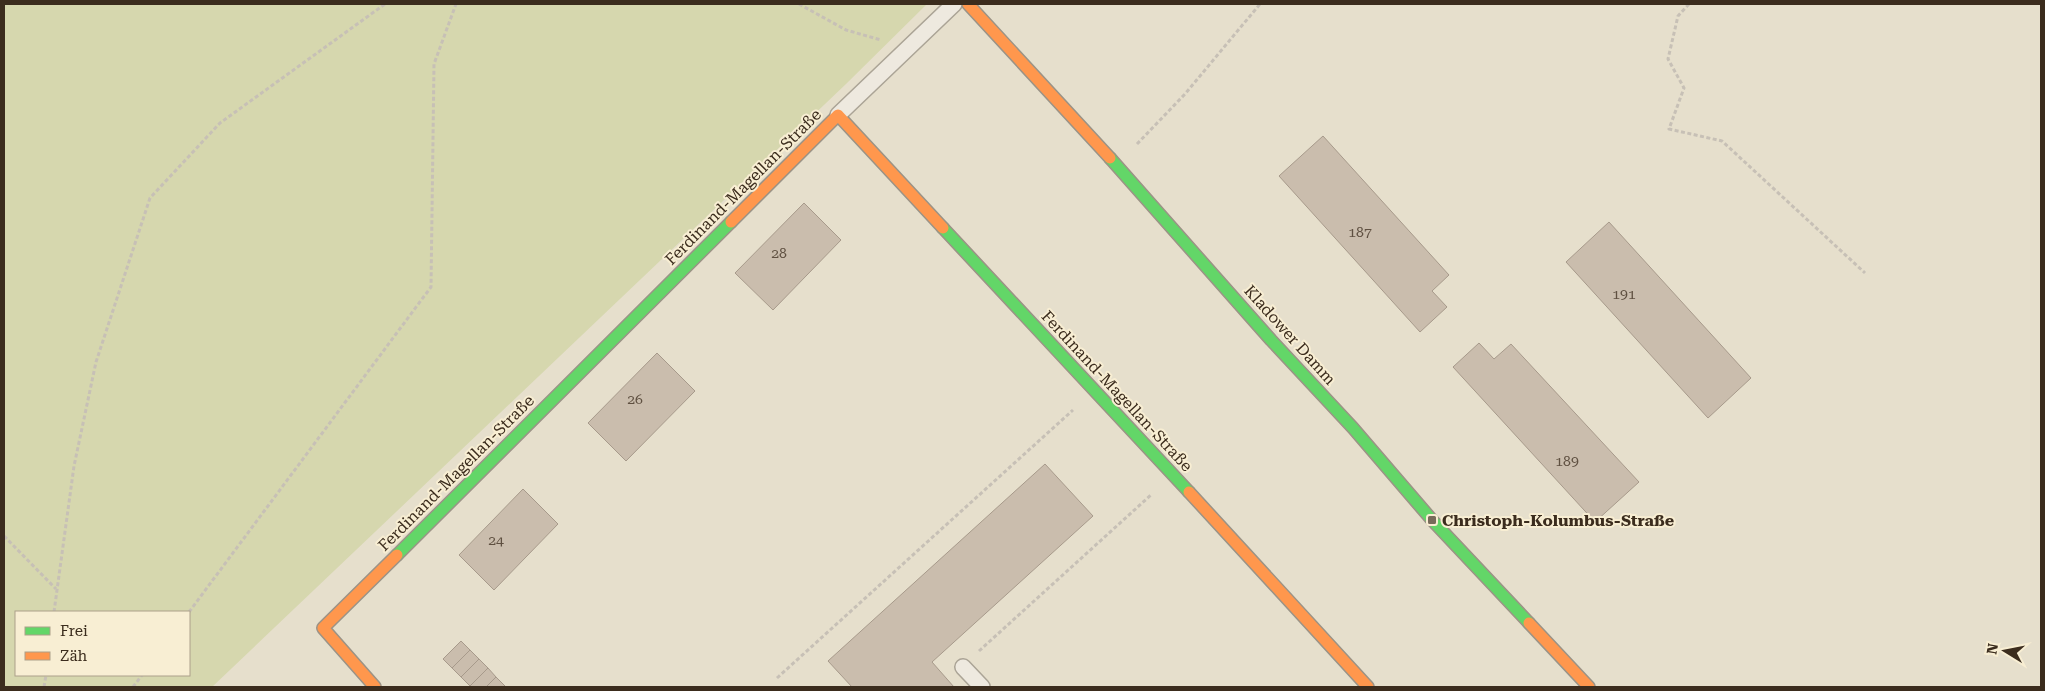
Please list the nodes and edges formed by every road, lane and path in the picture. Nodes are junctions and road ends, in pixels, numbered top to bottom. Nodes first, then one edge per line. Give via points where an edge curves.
1 (385, 4) edge
2 (456, 4) edge
3 (799, 4) edge
4 (954, 4) edge
5 (968, 4) edge
6 (1260, 4) edge
7 (1689, 4) edge
8 (908, 48) junction
9 (838, 115) junction
10 (1116, 165) junction
11 (1865, 273) dead end
12 (1095, 390) junction
13 (1173, 475) junction
14 (4, 536) edge
15 (57, 589) junction
16 (54, 611) edge
17 (190, 611) edge
18 (963, 666) joint
19 (141, 676) edge
20 (777, 678) dead end
21 (133, 687) edge
22 (375, 687) edge
23 (982, 687) edge
24 (1368, 687) edge
25 (1589, 687) edge

1 - 15 path via 220,122 150,198 96,362 74,466
2 - 17 path via 434,64 431,287
3 - 8 path via 846,30
4 - 8 lane
5 - 10 street, Kladower Damm
6 - 10 path via 1185,94
7 - 11 path via 1678,16 1668,59 1684,88 1669,130 1722,141
8 - 9 lane
9 - 12 street, Ferdinand-Magellan-Straße
9 - 22 street, Ferdinand-Magellan-Straße via 323,628
10 - 25 street, Kladower Damm via 1432,520
12 - 13 street, Ferdinand-Magellan-Straße
12 - 20 path
13 - 18 path
13 - 24 street, Ferdinand-Magellan-Straße
14 - 15 path
15 - 16 path
18 - 23 lane
19 - 21 path

